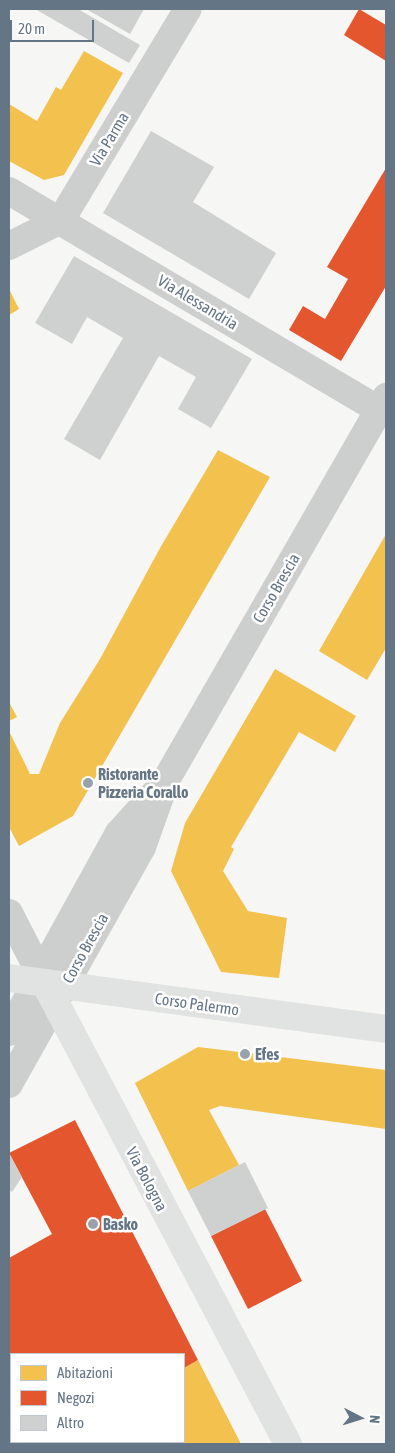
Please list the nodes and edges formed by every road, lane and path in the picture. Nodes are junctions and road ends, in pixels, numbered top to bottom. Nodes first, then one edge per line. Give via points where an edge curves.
1 (188, 9) edge
2 (9, 191) edge
3 (61, 220) junction
4 (9, 246) edge
5 (384, 407) edge
6 (9, 913) edge
7 (9, 978) edge
8 (49, 985) junction
9 (386, 1029) edge
10 (9, 1032) edge
11 (9, 1084) edge
12 (288, 1444) edge

1 - 3 street, Via Parma
2 - 3 street, Via Alessandria
3 - 4 street
3 - 5 street, Via Alessandria
5 - 8 street, Corso Brescia via 166,780 142,847
6 - 8 street, Via Bologna
7 - 8 main road, Corso Palermo
8 - 9 main road, Corso Palermo
8 - 10 street, Corso Brescia
8 - 11 street, Corso Brescia
8 - 12 main road, Via Bologna

